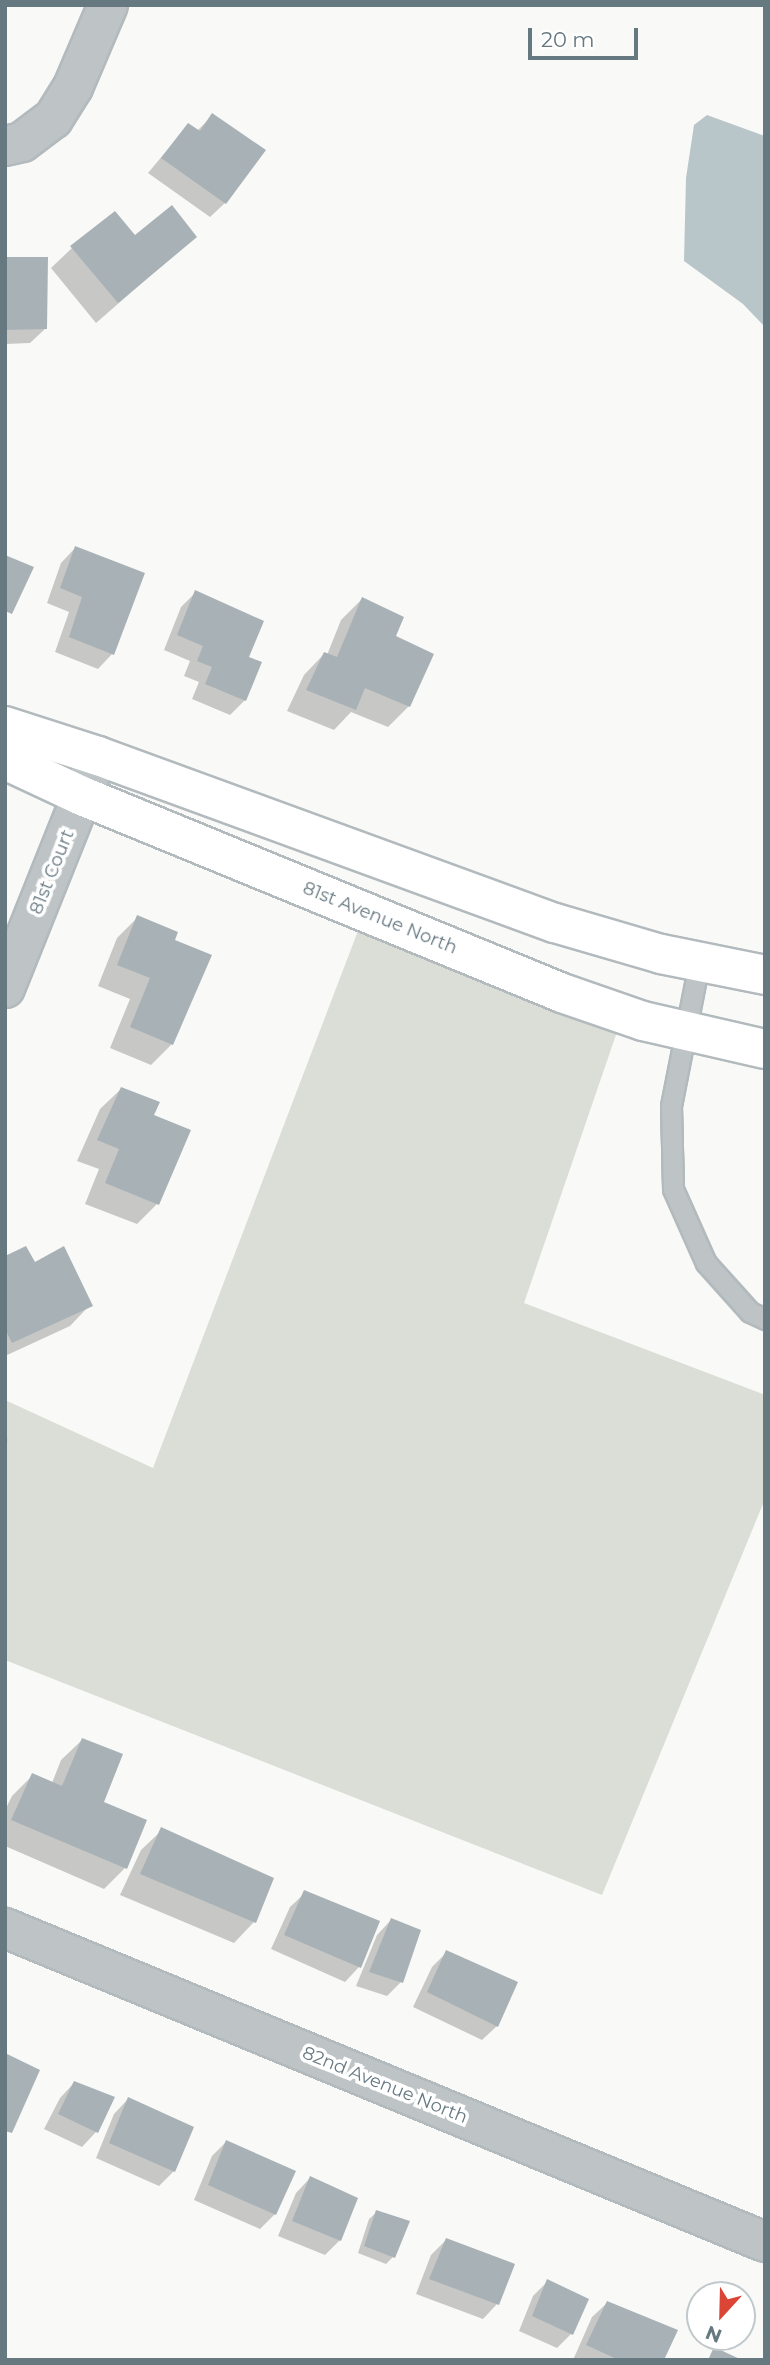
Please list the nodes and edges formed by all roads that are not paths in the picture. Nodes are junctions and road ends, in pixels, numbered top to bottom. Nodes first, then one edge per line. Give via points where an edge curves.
1 (108, 5) edge
2 (5, 146) edge
3 (5, 726) edge
4 (97, 756) junction
5 (5, 760) edge
6 (82, 796) junction
7 (699, 963) junction
8 (765, 975) edge
9 (5, 988) edge
10 (686, 1030) junction
11 (765, 1049) edge
12 (765, 1319) edge
13 (5, 1928) edge
14 (765, 2242) edge

1 - 2 street via 73,86 53,119 22,142
3 - 4 street
4 - 6 street, 81st Court
4 - 7 street via 555,923
5 - 6 street, 81st Avenue North
6 - 9 street, 81st Court
6 - 10 street, 81st Avenue North via 562,993 643,1021
7 - 8 street
7 - 10 lane
10 - 11 street, 81st Avenue North
10 - 12 lane via 671,1106 673,1189 706,1263 750,1312
13 - 14 street, 82nd Avenue North

